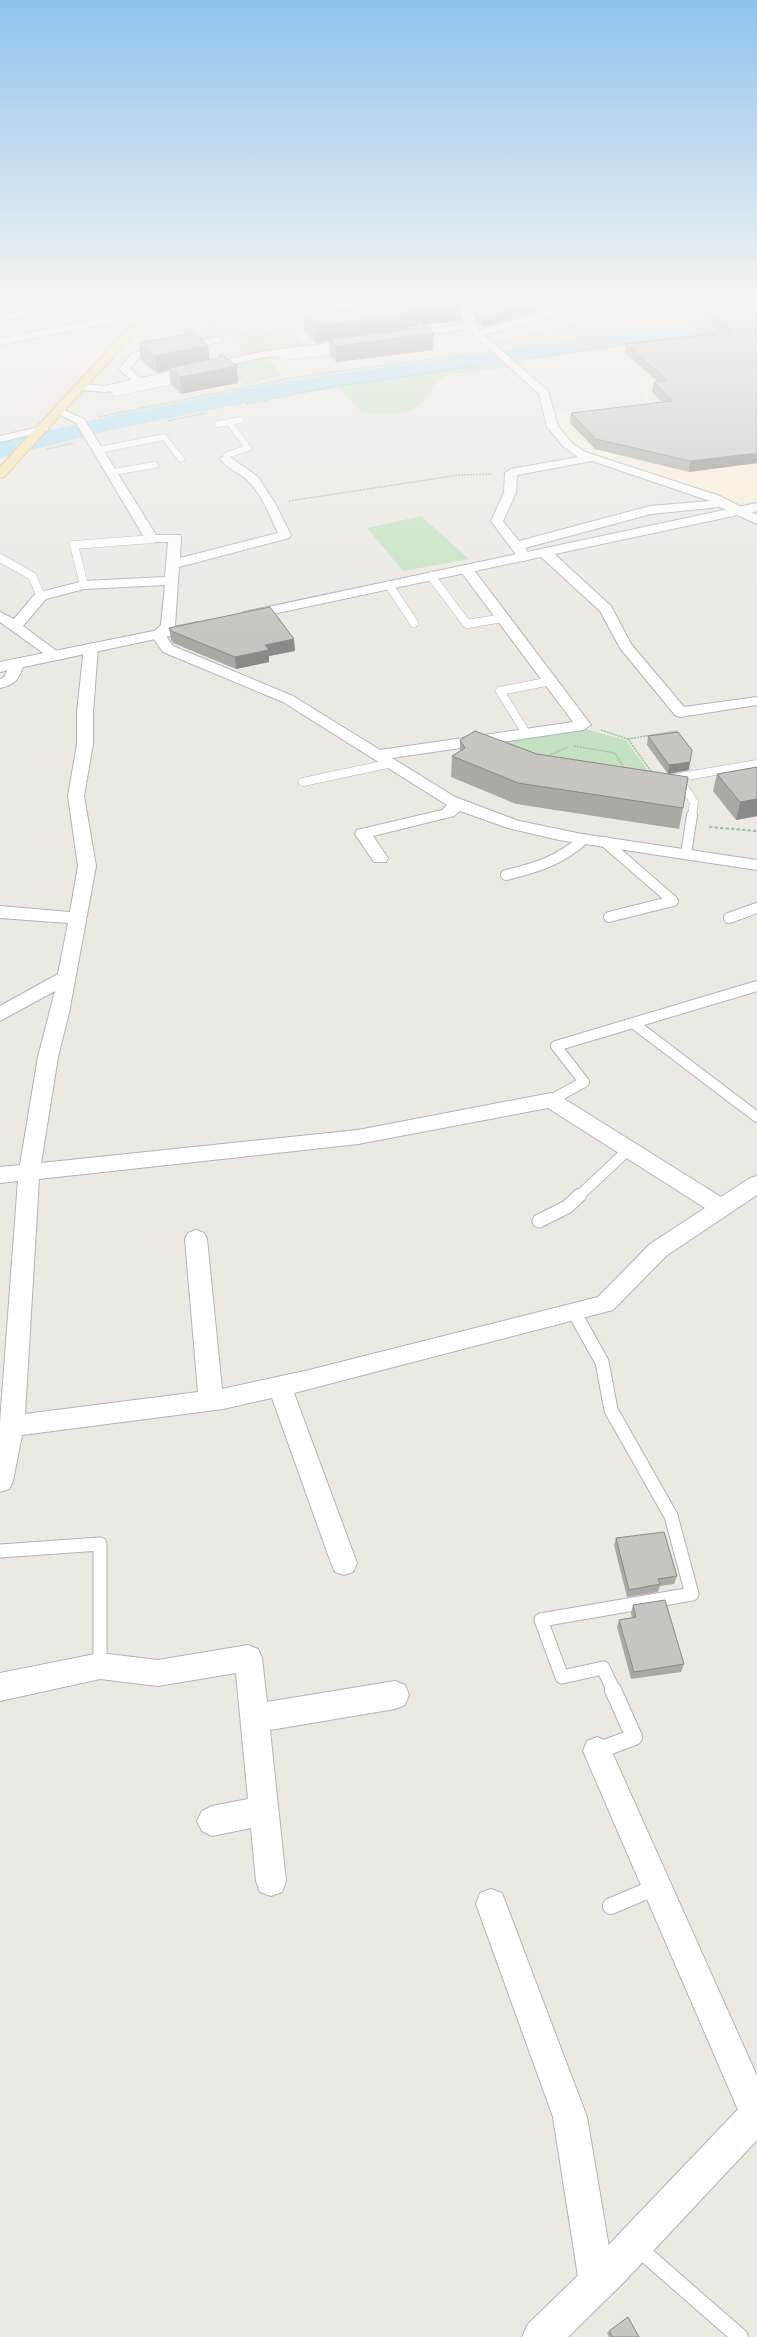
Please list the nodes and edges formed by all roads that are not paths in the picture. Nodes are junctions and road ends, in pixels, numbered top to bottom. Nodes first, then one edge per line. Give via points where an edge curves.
1 (547, 410) edge
2 (59, 411) joint
3 (241, 420) dead end
4 (229, 422) junction
5 (218, 424) dead end
6 (40, 431) junction
7 (0, 439) edge
8 (98, 450) junction
9 (591, 458) junction
10 (181, 459) dead end
11 (226, 459) joint
12 (155, 465) dead end
13 (113, 472) junction
14 (0, 474) edge
15 (721, 503) junction
16 (757, 507) edge
17 (741, 510) junction
18 (757, 520) edge
19 (152, 539) junction
20 (521, 552) junction
21 (545, 553) junction
22 (0, 558) edge
23 (174, 564) junction
24 (466, 569) junction
25 (431, 576) junction
26 (172, 581) junction
27 (84, 585) junction
28 (390, 585) junction
29 (41, 596) junction
30 (0, 616) edge
31 (503, 618) junction
32 (227, 620) edge
33 (211, 623) edge
34 (414, 623) dead end
35 (15, 627) junction
36 (158, 635) junction
37 (91, 647) junction
38 (55, 655) junction
39 (16, 664) junction
40 (0, 667) edge
41 (550, 681) junction
42 (0, 684) edge
43 (757, 701) edge
44 (526, 733) junction
45 (477, 741) junction
46 (498, 749) edge
47 (386, 759) junction
48 (757, 764) edge
49 (677, 777) junction
50 (658, 780) edge
51 (303, 782) dead end
52 (458, 804) junction
53 (584, 839) junction
54 (605, 842) junction
55 (686, 854) junction
56 (380, 858) dead end
57 (757, 865) edge
58 (506, 875) dead end
59 (757, 908) edge
60 (0, 912) edge
61 (609, 917) dead end
62 (79, 918) junction
63 (729, 918) dead end
64 (67, 977) junction
65 (755, 988) edge
66 (0, 1015) edge
67 (632, 1023) junction
68 (551, 1100) junction
69 (757, 1117) edge
70 (629, 1149) junction
71 (29, 1173) junction
72 (0, 1175) edge
73 (757, 1184) edge
74 (722, 1208) junction
75 (538, 1220) dead end
76 (196, 1239) dead end
77 (574, 1312) junction
78 (279, 1386) junction
79 (211, 1400) junction
80 (12, 1426) junction
81 (0, 1481) edge
82 (0, 1551) edge
83 (344, 1563) dead end
84 (100, 1666) junction
85 (0, 1687) edge
86 (395, 1695) dead end
87 (254, 1718) junction
88 (597, 1752) joint
89 (263, 1811) junction
90 (212, 1821) dead end
91 (271, 1881) dead end
92 (656, 1887) junction
93 (491, 1904) dead end
94 (611, 1906) dead end
95 (757, 2114) edge
96 (634, 2244) junction
97 (597, 2283) junction
98 (541, 2337) edge
99 (740, 2337) edge

1 - 9 street via 549,418 567,444
2 - 6 main road
2 - 8 street via 80,420
3 - 4 lane
4 - 5 lane
4 - 11 lane via 248,448 227,455
6 - 7 street
6 - 14 main road
8 - 10 lane via 164,437
8 - 13 street
9 - 15 street via 716,499
9 - 20 street via 511,473 510,493 497,521
11 - 23 street via 235,469 250,475 270,504 285,535
12 - 13 lane
13 - 19 street
15 - 17 street
15 - 20 street via 650,510
16 - 17 street
17 - 18 street
17 - 21 street
19 - 23 street via 175,538
19 - 27 lane via 74,545
20 - 21 street
20 - 24 street
21 - 43 street via 606,609 625,645 680,712
22 - 29 lane via 32,576
23 - 26 street
24 - 25 street
24 - 31 street
25 - 28 street
25 - 31 lane via 467,624
26 - 27 street
26 - 36 street via 168,626
27 - 29 street
28 - 32 street
28 - 34 lane
29 - 35 street
30 - 35 street
31 - 41 street
33 - 36 street
35 - 38 street
36 - 37 street
36 - 47 street via 168,649 180,657 288,698
37 - 38 street
37 - 62 street via 84,744 76,796 88,866
38 - 39 street
39 - 40 street
39 - 42 street via 10,680
41 - 44 lane via 500,691
41 - 44 street via 583,725
44 - 45 street
45 - 46 lane
45 - 47 street
47 - 51 lane
47 - 52 street
48 - 49 lane
49 - 50 lane
49 - 55 lane via 694,802
52 - 53 street via 504,822
52 - 56 street via 448,813 363,834
53 - 54 street
53 - 58 lane via 570,854 535,868
54 - 55 street
54 - 61 lane via 673,901
55 - 57 street
59 - 63 lane
60 - 62 street
62 - 64 street
64 - 66 street
64 - 71 street via 48,1057
65 - 67 lane
67 - 68 lane via 556,1046 584,1082
67 - 69 lane
68 - 70 street
68 - 71 street via 358,1137
70 - 74 street
70 - 75 lane via 567,1207
71 - 72 street
71 - 80 street
73 - 74 street
74 - 77 street via 658,1250 605,1304
76 - 79 street
77 - 78 street
77 - 88 lane via 602,1362 611,1410 671,1516 692,1594 541,1620 562,1677 603,1668 634,1737
78 - 79 street
78 - 83 street
79 - 80 street
80 - 81 street
82 - 84 lane via 100,1544
84 - 85 street
84 - 87 street via 158,1673 248,1658
86 - 87 street
87 - 89 street
88 - 92 street
89 - 90 street
89 - 91 street
92 - 94 lane
92 - 95 street
93 - 97 street via 570,2117
95 - 96 street
96 - 97 street
96 - 99 lane
97 - 98 street

